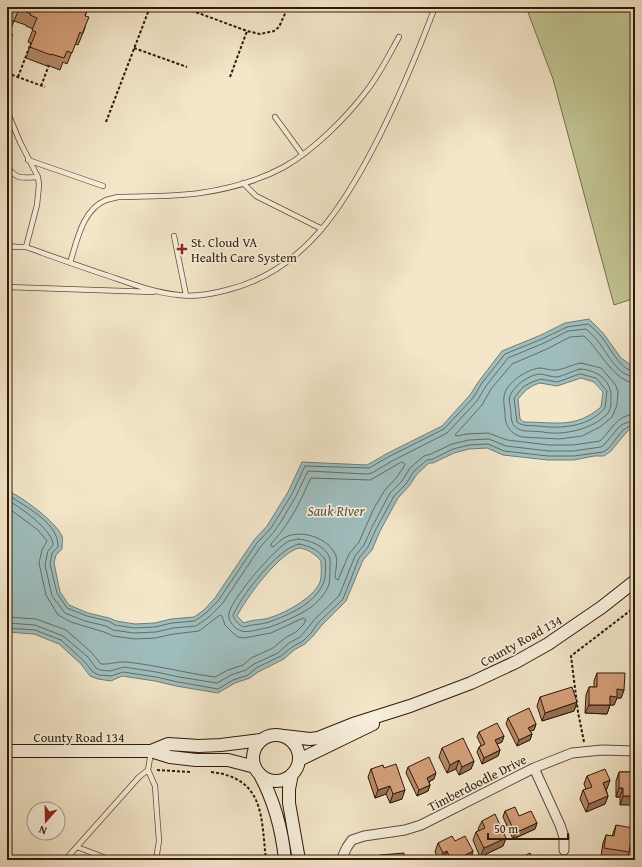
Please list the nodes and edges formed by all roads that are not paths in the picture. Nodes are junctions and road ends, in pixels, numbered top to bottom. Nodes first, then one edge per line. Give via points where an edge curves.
1 (435, 7) edge
2 (399, 37) dead end
3 (7, 111) edge
4 (275, 117) dead end
5 (302, 154) junction
6 (28, 160) junction
7 (7, 166) edge
8 (38, 177) junction
9 (243, 183) junction
10 (103, 186) dead end
11 (322, 229) junction
12 (174, 236) dead end
13 (7, 246) edge
14 (26, 247) junction
15 (70, 263) junction
16 (7, 287) edge
17 (161, 293) junction
18 (186, 295) junction
19 (635, 581) edge
20 (410, 706) junction
21 (284, 736) junction
22 (261, 740) junction
23 (7, 751) edge
24 (151, 751) junction
25 (635, 751) edge
26 (299, 760) junction
27 (534, 768) junction
28 (148, 770) junction
29 (257, 770) junction
30 (292, 774) junction
31 (77, 847) junction
32 (564, 850) dead end
33 (65, 860) edge
34 (111, 860) edge
35 (156, 860) edge
36 (285, 860) edge
37 (299, 860) edge
38 (341, 860) edge

1 - 11 lane via 408,76 374,148 353,186
2 - 5 lane via 376,77 351,110
3 - 6 lane
4 - 5 lane
5 - 9 lane via 284,167
6 - 8 lane
6 - 10 lane
7 - 8 lane via 14,175 24,179
8 - 14 lane via 39,194
9 - 11 lane via 256,196
9 - 15 lane via 199,194 118,197 106,200 94,207 86,219
11 - 18 lane via 287,262 252,282 219,292
12 - 18 lane
13 - 14 lane
14 - 15 lane
15 - 17 lane
16 - 17 lane
17 - 18 lane
19 - 20 street, County Road 134 via 548,644 471,683
20 - 21 street, County Road 134 via 318,738
20 - 26 street, County Road 134
21 - 22 street via 272,735
21 - 26 street via 294,743
22 - 24 street, County Road 134 via 206,746 168,744
22 - 29 street via 254,750 253,762
23 - 24 street, County Road 134
24 - 28 lane
24 - 29 street, County Road 134 via 170,757 228,760
25 - 27 street, Timberdoodle Drive via 572,753
26 - 30 street
27 - 32 street via 560,825 564,837
27 - 38 street, Timberdoodle Drive via 421,825 352,840
28 - 31 lane
28 - 35 lane via 155,786 159,841
29 - 30 street via 273,781 285,779
29 - 36 street via 267,787 273,806
30 - 37 street via 289,803
31 - 33 lane
31 - 34 lane

